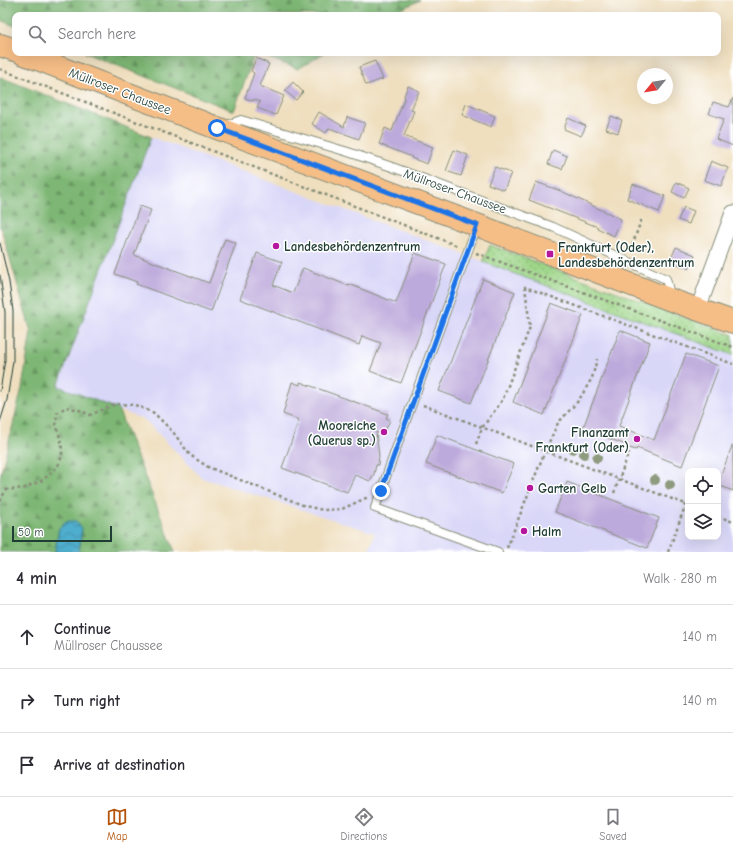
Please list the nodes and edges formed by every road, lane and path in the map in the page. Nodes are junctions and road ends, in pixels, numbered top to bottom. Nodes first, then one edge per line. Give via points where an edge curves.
1 (0, 45) edge
2 (12, 49) edge
3 (30, 56) edge
4 (0, 69) edge
5 (217, 128) junction
6 (733, 213) edge
7 (642, 218) dead end
8 (477, 225) junction
9 (468, 250) junction
10 (626, 261) junction
11 (671, 300) junction
12 (698, 309) junction
13 (733, 322) edge
14 (733, 348) edge
15 (597, 359) dead end
16 (733, 364) edge
17 (413, 401) junction
18 (482, 428) junction
19 (476, 444) dead end
20 (545, 451) junction
21 (629, 452) dead end
22 (619, 479) junction
23 (381, 491) junction
24 (614, 493) dead end
25 (0, 501) edge
26 (685, 503) edge
27 (685, 509) edge
28 (721, 517) edge
29 (733, 522) edge
30 (498, 552) edge
31 (506, 552) edge
32 (668, 552) edge

1 - 2 main road
3 - 5 main road, Müllroser Chaussee
4 - 9 path
5 - 8 main road, Müllroser Chaussee
5 - 10 lane, Müllroser Chaussee via 241,120 348,152 553,227
6 - 12 street
7 - 10 path
8 - 9 lane
8 - 11 main road, Müllroser Chaussee
9 - 14 path
9 - 17 lane
10 - 11 lane, Müllroser Chaussee via 666,279
11 - 12 main road, Müllroser Chaussee
12 - 13 main road, Müllroser Chaussee
15 - 20 path via 592,378 579,400 558,423
16 - 18 path via 525,287 530,327 503,399
17 - 18 path
17 - 23 lane
18 - 19 path
18 - 20 path
20 - 22 path
20 - 31 path
21 - 22 path
22 - 24 path
22 - 26 path
23 - 25 path via 342,509 323,510 305,506 208,467 190,455 154,412 135,405 116,404 90,415 66,407 57,413 56,424 62,450 58,466 43,480 26,488 6,490
23 - 30 lane via 375,508
27 - 32 path
28 - 29 path

